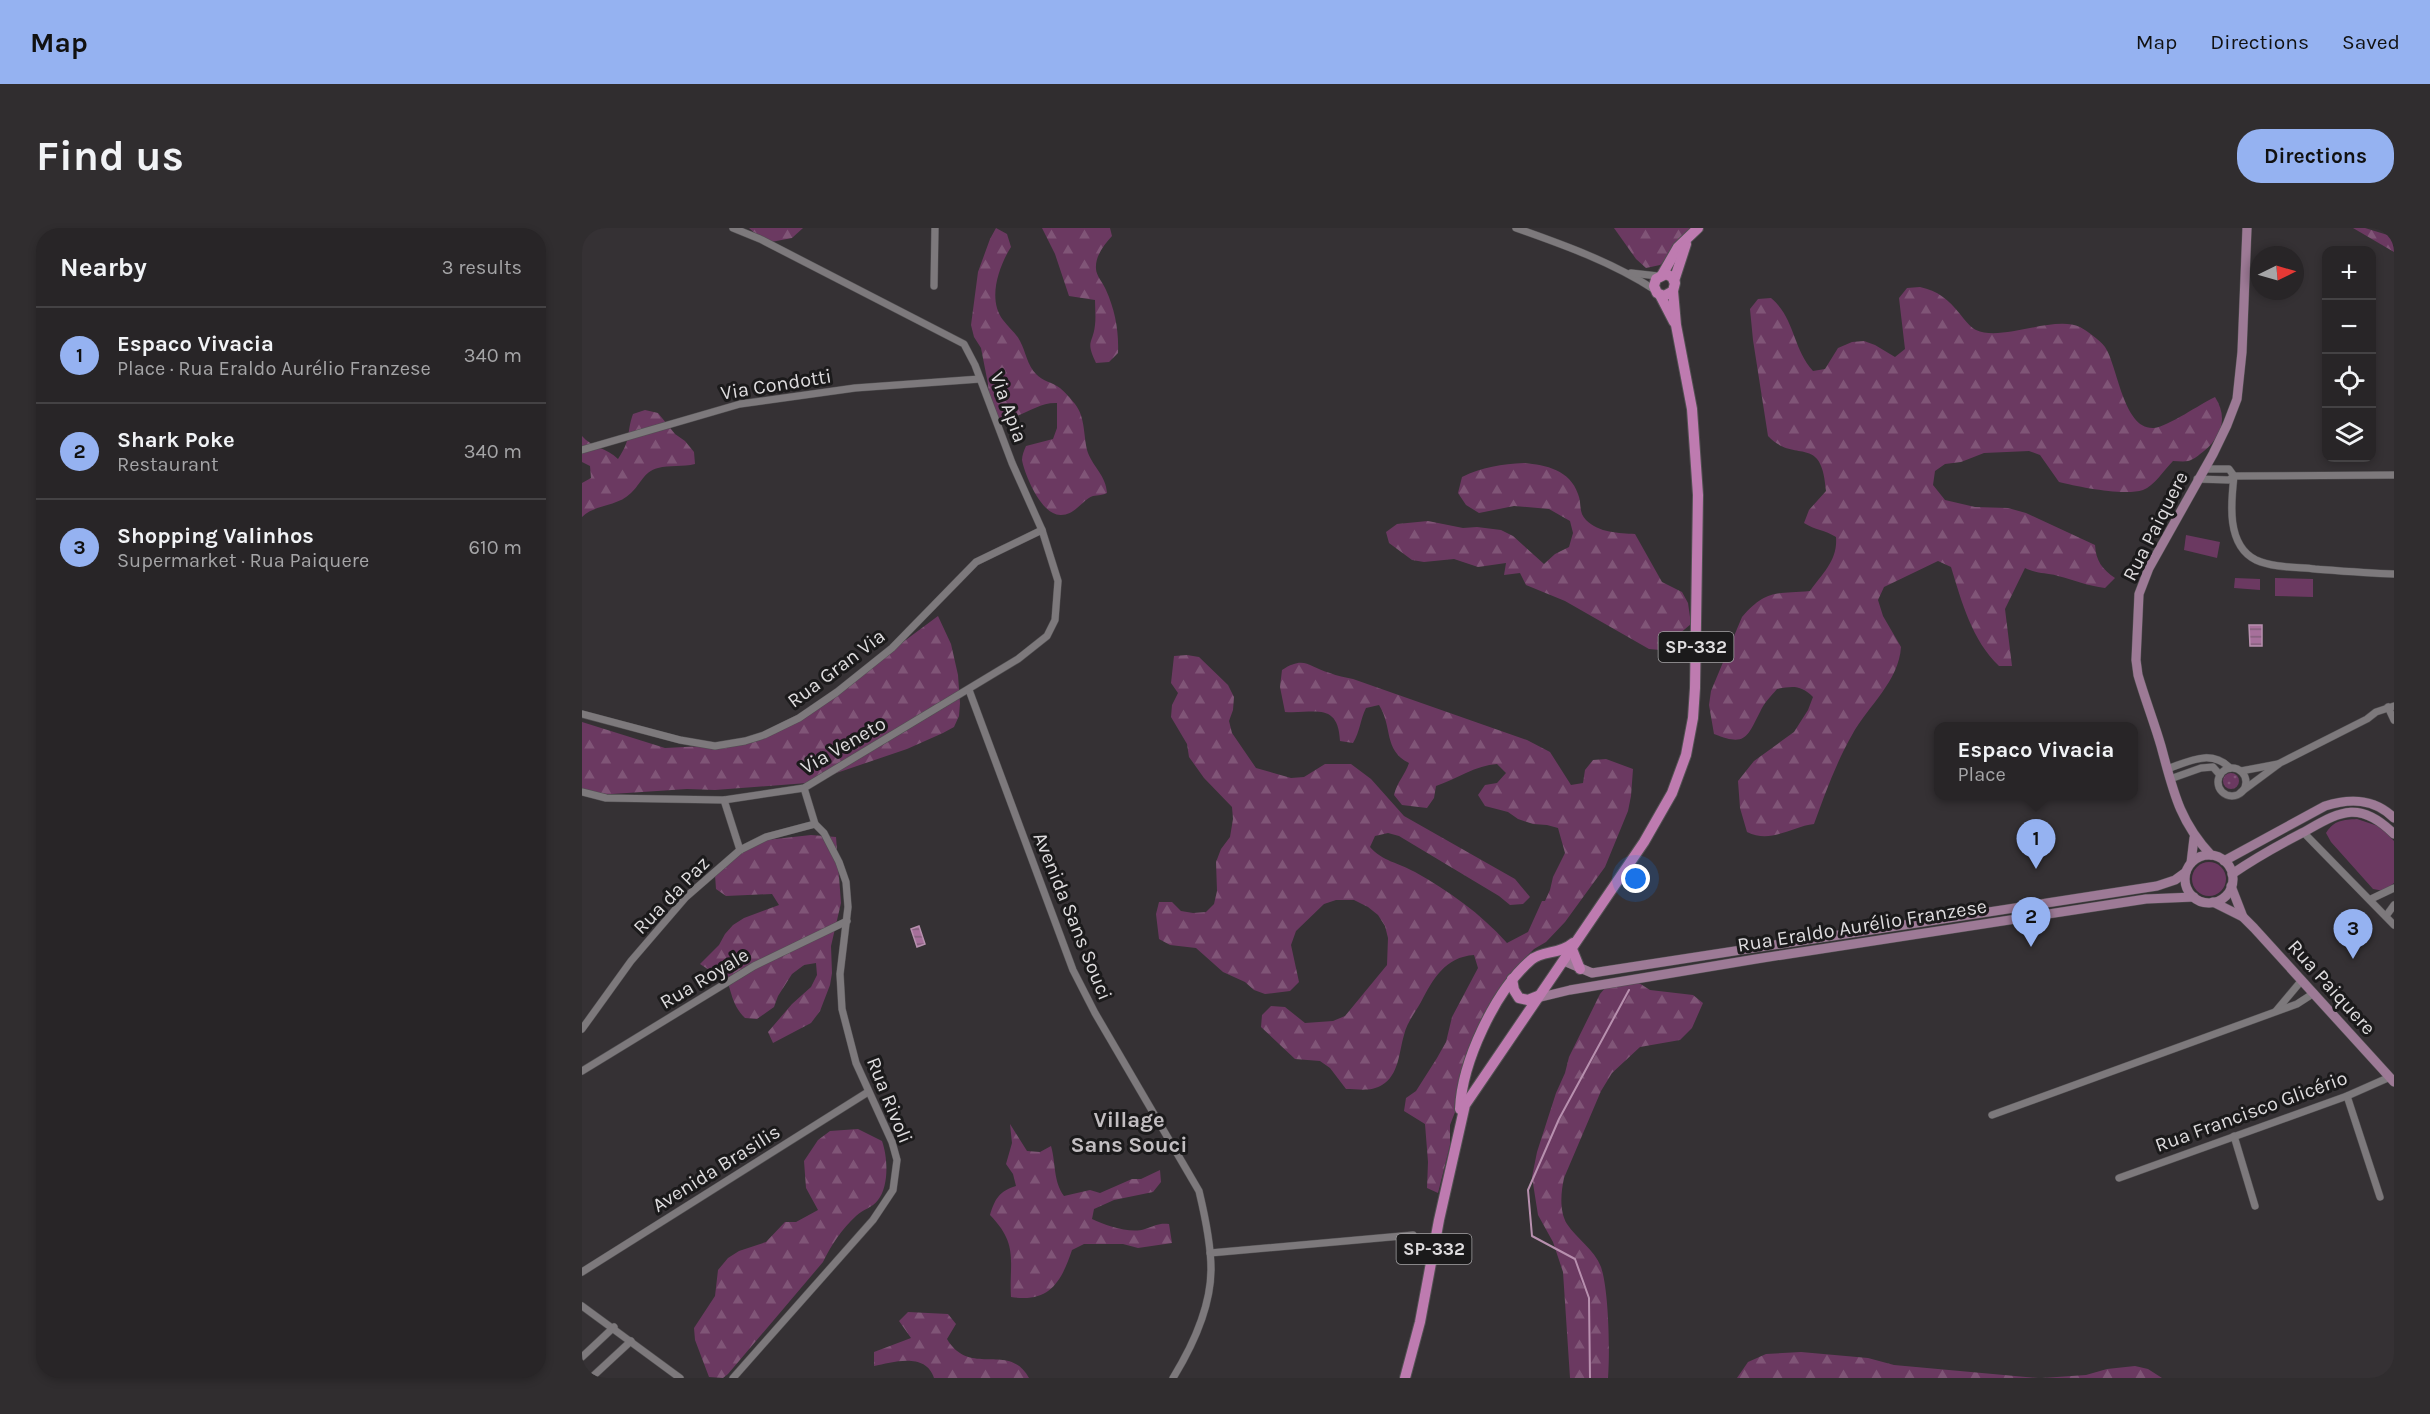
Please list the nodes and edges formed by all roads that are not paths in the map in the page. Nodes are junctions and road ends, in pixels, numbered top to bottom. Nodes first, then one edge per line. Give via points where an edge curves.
1 (733, 228) edge
2 (935, 228) edge
3 (1516, 228) edge
4 (1698, 228) edge
5 (2247, 228) edge
6 (1687, 241) junction
7 (1628, 273) junction
8 (1660, 275) junction
9 (934, 286) dead end
10 (1674, 286) junction
11 (1658, 292) junction
12 (1676, 325) junction
13 (980, 379) junction
14 (582, 450) edge
15 (2204, 469) junction
16 (2394, 475) edge
17 (2234, 476) junction
18 (2198, 480) junction
19 (1042, 530) junction
20 (2394, 574) edge
21 (969, 690) junction
22 (2391, 706) edge
23 (582, 714) edge
24 (2394, 720) edge
25 (2280, 763) junction
26 (2230, 768) junction
27 (2167, 769) junction
28 (2241, 771) junction
29 (2220, 775) junction
30 (2170, 779) junction
31 (804, 788) junction
32 (582, 792) edge
33 (2241, 792) junction
34 (724, 800) junction
35 (2394, 818) edge
36 (814, 824) junction
37 (2303, 832) junction
38 (2394, 834) edge
39 (2194, 838) junction
40 (740, 850) junction
41 (2211, 855) junction
42 (2224, 861) junction
43 (2189, 867) junction
44 (2232, 874) junction
45 (2231, 886) junction
46 (2394, 888) edge
47 (2194, 897) junction
48 (2371, 899) junction
49 (2213, 902) junction
50 (2394, 904) edge
51 (2243, 916) junction
52 (2386, 916) junction
53 (847, 921) junction
54 (2394, 925) edge
55 (1574, 944) junction
56 (1542, 956) junction
57 (1564, 961) junction
58 (1580, 969) junction
59 (1512, 979) junction
60 (2302, 980) junction
61 (2314, 993) junction
62 (1537, 998) junction
63 (2276, 1011) junction
64 (582, 1029) edge
65 (582, 1071) edge
66 (2393, 1078) edge
67 (868, 1092) junction
68 (2347, 1096) junction
69 (1992, 1115) dead end
70 (1460, 1119) junction
71 (2234, 1136) junction
72 (2119, 1178) dead end
73 (2380, 1197) dead end
74 (2255, 1206) dead end
75 (1413, 1234) dead end
76 (1210, 1253) junction
77 (582, 1272) edge
78 (582, 1306) edge
79 (614, 1327) junction
80 (631, 1341) junction
81 (582, 1357) edge
82 (591, 1378) edge
83 (680, 1378) edge
84 (733, 1378) edge
85 (1173, 1378) edge
86 (1405, 1378) edge

1 - 13 street, Via Apia via 960,340 970,351
2 - 9 street
3 - 7 street
4 - 6 main road, SP-332
5 - 15 main road, Rua Paiquere via 2241,379 2227,425
6 - 8 main road, SP-332
6 - 10 main road, SP-332
7 - 8 street
7 - 11 street
8 - 10 main road via 1669,275
8 - 11 main road, SP-332 via 1654,282
10 - 11 main road via 1667,295
10 - 12 main road, SP-332
11 - 12 main road, SP-332
12 - 55 main road, SP-332 via 1690,393 1698,495 1693,718 1686,755 1672,793 1644,842
13 - 14 street, Via Condotti via 855,388 740,404
13 - 19 street, Via Apia
15 - 17 street via 2229,469
15 - 18 main road, Rua Paiquere
16 - 17 street
17 - 18 street via 2229,480
17 - 20 street via 2234,532 2255,559 2283,566
18 - 27 main road, Rua Paiquere via 2149,568 2139,594 2136,660
19 - 21 street, Via Apia via 1058,581 1055,620 1047,636 1036,645
19 - 23 street, Rua Gran Via via 976,562 892,648 837,692 781,728 745,741 715,746
21 - 31 street, Via Veneto
21 - 76 street, Avenida Sans Souci via 1072,970 1199,1191
22 - 24 street
22 - 25 street
25 - 28 street
25 - 33 street
26 - 27 street via 2218,758 2204,756
26 - 28 street
26 - 29 street
27 - 30 main road, Rua Paiquere
28 - 33 street via 2246,779
29 - 30 street via 2213,767 2206,767
29 - 33 street via 2218,785 2223,793 2232,796
30 - 39 main road, Rua Paiquere via 2183,819
31 - 34 street, Via Veneto
31 - 36 street, Rua Rivoli
32 - 34 street, Via Veneto via 613,798
34 - 40 street
35 - 42 main road via 2381,807 2364,801 2338,802
36 - 40 street, Rua da Paz via 766,837
36 - 53 street, Rua Rivoli via 824,833 846,882
37 - 38 main road via 2333,815 2352,813 2376,819
37 - 44 main road
37 - 48 street
39 - 41 main road, Rua Paiquere
39 - 43 main road
40 - 64 street, Rua da Paz via 686,897 631,961
41 - 42 main road
41 - 43 main road via 2200,857
42 - 44 main road
43 - 47 main road via 2185,881
43 - 58 main road, Rua Eraldo Aurélio Franzese via 2175,880 2157,886 1592,972
44 - 45 main road
45 - 49 main road via 2224,897
45 - 51 main road, Rua Paiquere
46 - 48 street
47 - 49 main road
47 - 62 main road, Rua Eraldo Aurélio Franzese via 2146,900 1815,950
48 - 52 street
49 - 51 main road, Rua Paiquere
50 - 52 street
51 - 60 main road, Rua Paiquere
52 - 54 street
53 - 65 street, Rua Royale via 754,966
53 - 67 street, Rua Rivoli via 840,974 842,1009
55 - 56 main road, SP-332
55 - 57 main road, SP-332
55 - 58 main road
56 - 57 main road
56 - 59 main road, SP-332 via 1531,960
56 - 62 main road via 1550,970
57 - 58 main road, Rua Eraldo Aurélio Franzese
57 - 62 main road, SP-332
59 - 62 main road via 1519,998
59 - 70 main road, SP-332 via 1480,1035 1464,1087
60 - 61 main road, Rua Paiquere
60 - 63 street
61 - 63 street
61 - 66 main road, Rua Paiquere
62 - 70 main road, SP-332 via 1468,1099
63 - 69 street
66 - 68 street, Rua Francisco Glicério
67 - 77 street, Avenida Brasilis
67 - 84 street, Rua Rivoli via 897,1160 893,1190 873,1220
68 - 71 street, Rua Francisco Glicério
68 - 73 street
70 - 86 main road, SP-332 via 1420,1322
71 - 72 street, Rua Francisco Glicério
71 - 74 street
75 - 76 street
76 - 85 street, Avenida Sans Souci via 1211,1270 1200,1321
78 - 79 street
79 - 80 street
79 - 81 street
80 - 82 street
80 - 83 street

